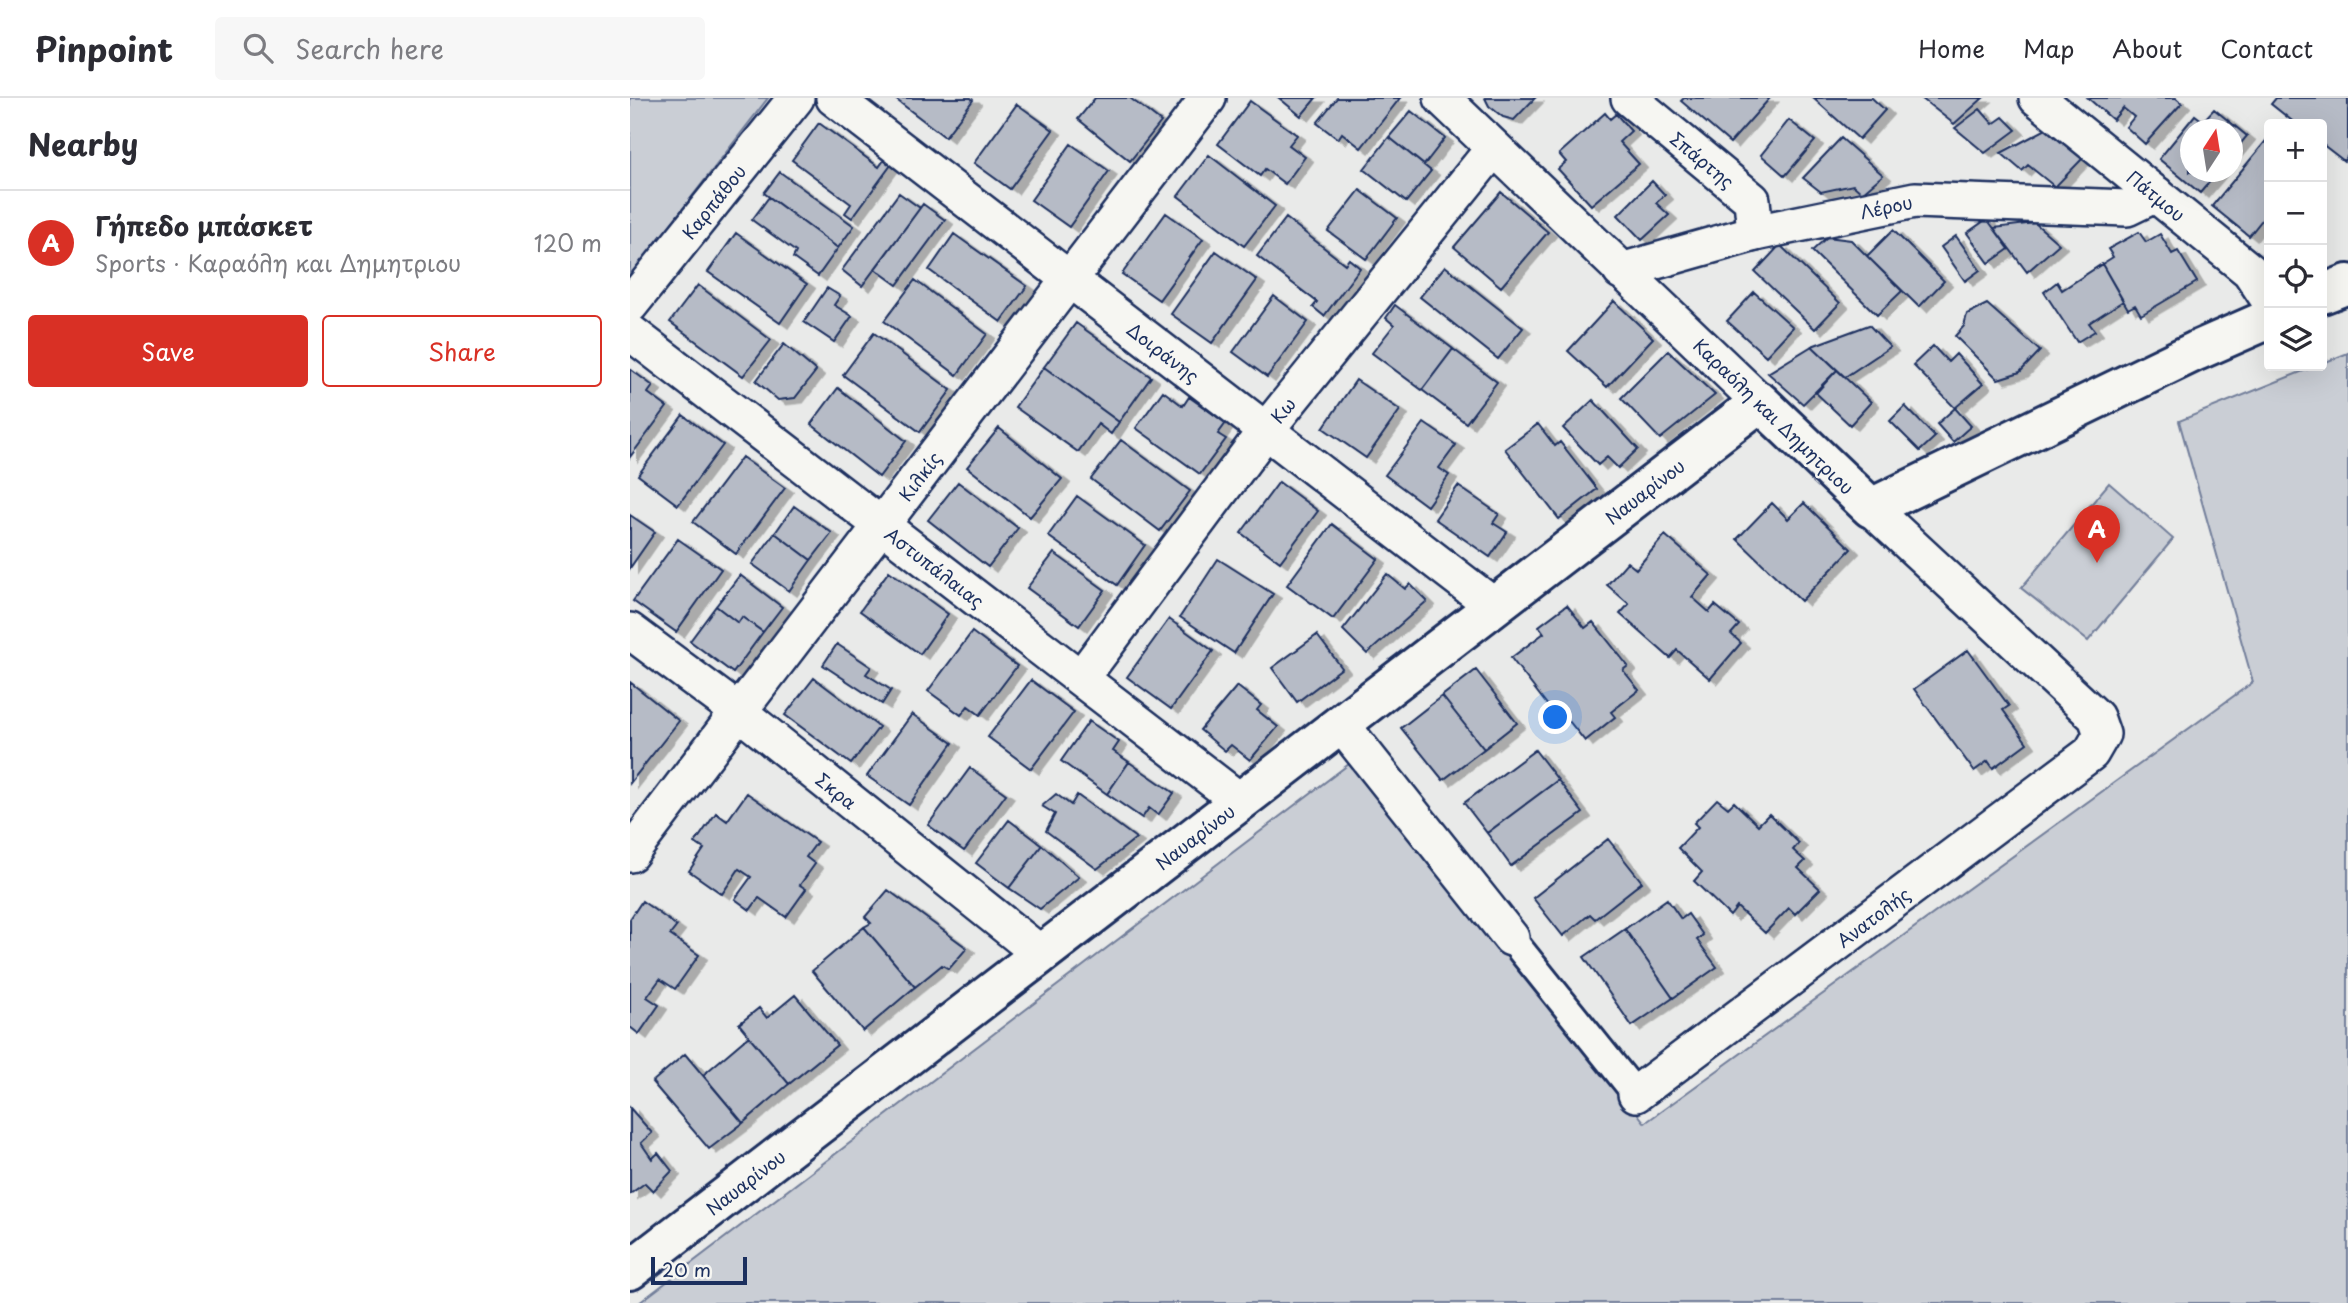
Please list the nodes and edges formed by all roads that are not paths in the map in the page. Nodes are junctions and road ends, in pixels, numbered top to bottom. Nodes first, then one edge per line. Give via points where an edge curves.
1 (796, 98) edge
2 (834, 98) edge
3 (1208, 98) edge
4 (1442, 98) edge
5 (1629, 98) edge
6 (2037, 98) edge
7 (1494, 148) junction
8 (2156, 194) junction
9 (1755, 233) junction
10 (1621, 271) junction
11 (1069, 279) junction
12 (2348, 284) edge
13 (2264, 292) edge
14 (2327, 292) edge
15 (630, 306) edge
16 (2264, 321) edge
17 (630, 332) edge
18 (1760, 402) junction
19 (1266, 430) junction
20 (1871, 508) junction
21 (881, 525) junction
22 (1494, 606) junction
23 (630, 631) edge
24 (1082, 677) junction
25 (739, 712) junction
26 (1341, 724) junction
27 (2102, 734) joint
28 (1240, 801) junction
29 (630, 854) edge
30 (1511, 938) joint
31 (1041, 954) junction
32 (1636, 1094) joint
33 (630, 1269) edge

1 - 15 street, Καρπάθου
2 - 11 street, Δοιράνης
3 - 11 street, Κιλκίς
4 - 7 street, Καραόλη και Δημητριου
5 - 9 street, Σπάρτης via 1752,200
6 - 8 street, Πάτμου
7 - 10 street, Καραόλη και Δημητριου
7 - 19 street, Κω
8 - 9 street, Λέρου via 2127,208 1915,200
8 - 13 street, Πάτμου via 2250,271
9 - 10 street, Λέρου
10 - 18 street, Καραόλη και Δημητριου
11 - 19 street, Δοιράνης
11 - 21 street, Κιλκίς
12 - 14 street
16 - 20 street
17 - 21 street, Αστυπάλαιας
18 - 20 street, Καραόλη και Δημητριου
18 - 22 street, Ναυαρίνου
19 - 22 street, Δοιράνης
19 - 24 street, Κω
20 - 27 street, Καραόλη και Δημητριου via 2096,717
21 - 24 street, Αστυπάλαιας
21 - 25 street, Κιλκίς
22 - 26 street, Ναυαρίνου
23 - 25 street, Σκρα
24 - 28 street, Αστυπάλαιας
25 - 29 street, Κιλκίς
25 - 31 street, Σκρα
26 - 28 street, Ναυαρίνου
26 - 30 street
27 - 32 street, Ανατολής via 2091,752
28 - 31 street, Ναυαρίνου
30 - 32 street
31 - 33 street, Ναυαρίνου

